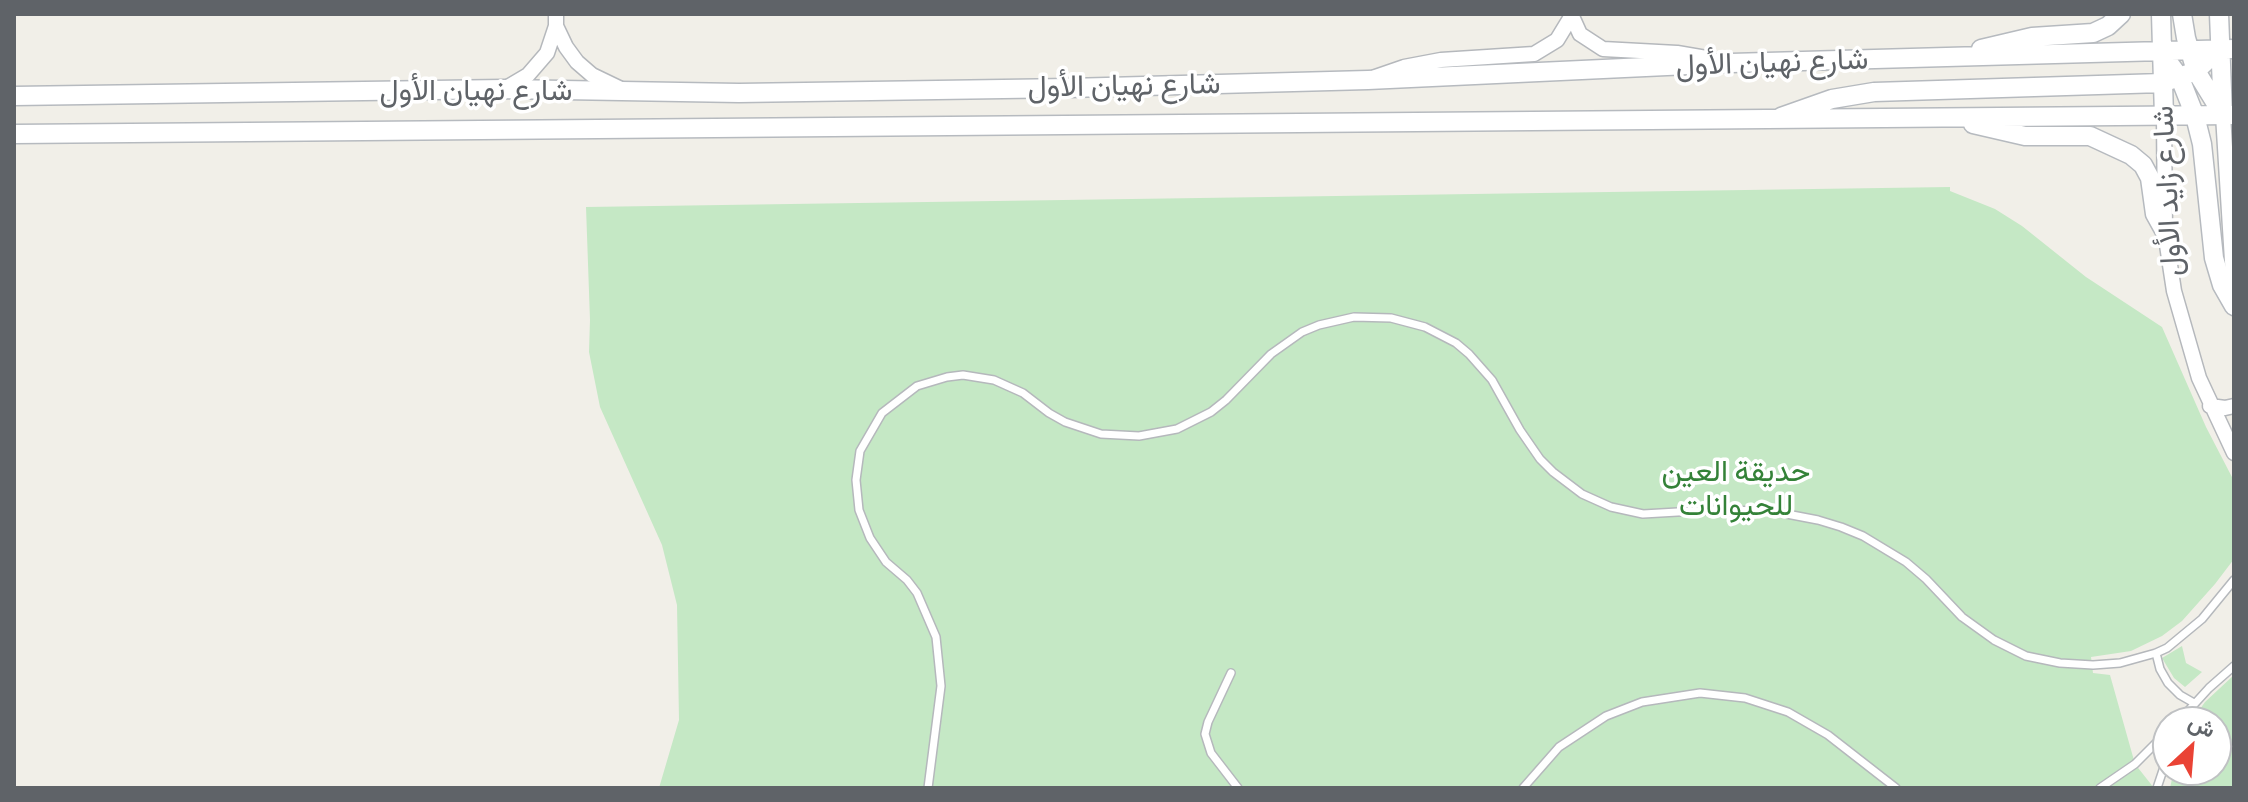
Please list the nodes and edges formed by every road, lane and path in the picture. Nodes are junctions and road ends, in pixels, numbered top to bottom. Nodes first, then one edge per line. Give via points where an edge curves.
1 (2121, 14) edge
2 (2161, 14) edge
3 (2182, 14) edge
4 (2219, 14) edge
5 (1571, 16) edge
6 (556, 20) edge
7 (2226, 49) edge
8 (2189, 50) junction
9 (2161, 52) junction
10 (1963, 57) junction
11 (1731, 63) junction
12 (2179, 77) junction
13 (1368, 80) junction
14 (504, 89) junction
15 (632, 92) junction
16 (2209, 93) edge
17 (14, 96) edge
18 (2229, 115) edge
19 (2164, 117) junction
20 (1959, 119) junction
21 (1773, 121) junction
22 (14, 134) edge
23 (2165, 232) junction
24 (2234, 289) edge
25 (2234, 306) edge
26 (2210, 406) junction
27 (2234, 406) edge
28 (2234, 453) edge
29 (2234, 580) edge
30 (2156, 653) junction
31 (2234, 666) edge
32 (1231, 673) dead end
33 (2194, 703) junction
34 (2192, 706) edge
35 (2152, 747) edge
36 (928, 788) edge
37 (1238, 788) edge
38 (1523, 788) edge
39 (1896, 788) edge
40 (2100, 788) edge

1 - 10 main road via 2093,33 2018,39
2 - 9 main road
3 - 8 main road
4 - 7 main road
5 - 11 street via 1586,40 1603,49 1677,53
5 - 13 street via 1557,40 1534,54 1423,63
6 - 14 street via 538,65
6 - 15 street via 566,47 592,75
7 - 8 main road, شارع نهيان الأول
7 - 12 main road
7 - 16 main road
8 - 9 main road, شارع نهيان الأول
8 - 12 main road
9 - 10 main road, شارع نهيان الأول
9 - 12 main road
10 - 11 main road, شارع نهيان الأول
11 - 13 main road, شارع نهيان الأول
12 - 16 main road
12 - 19 main road, شارع زايد الأول
12 - 21 main road via 1874,92 1812,105
13 - 15 main road, شارع نهيان الأول
14 - 15 main road, شارع نهيان الأول
14 - 17 main road, شارع نهيان الأول
16 - 18 main road
16 - 18 main road
16 - 19 main road
16 - 25 main road via 2202,144 2214,258
18 - 24 street, شارع زايد الأول
19 - 20 main road, شارع نهيان الأول
19 - 23 street, شارع زايد الأول
20 - 21 main road, شارع نهيان الأول
20 - 23 main road via 2008,134 2090,136 2131,155 2150,178 2155,214
21 - 22 main road, شارع نهيان الأول
23 - 26 street, شارع زايد الأول via 2180,321
26 - 27 street
26 - 28 street, شارع زايد الأول
29 - 30 lane via 2190,630
30 - 33 lane via 2168,683
30 - 36 lane via 2093,665 2026,656 1962,617 1895,555 1863,536 1818,520 1741,509 1660,515 1604,504 1566,484 1540,459 1492,380 1456,343 1409,321 1354,317 1302,332 1211,412 1158,434 1120,436 1082,429 1009,385 979,376 932,380 904,393 882,413 860,451 856,495 870,538 917,593 936,637 941,686
31 - 33 lane
32 - 37 lane via 1205,741
33 - 34 lane
35 - 40 lane
38 - 39 lane via 1559,747 1606,716 1642,702 1700,693 1745,698 1788,712 1828,735

